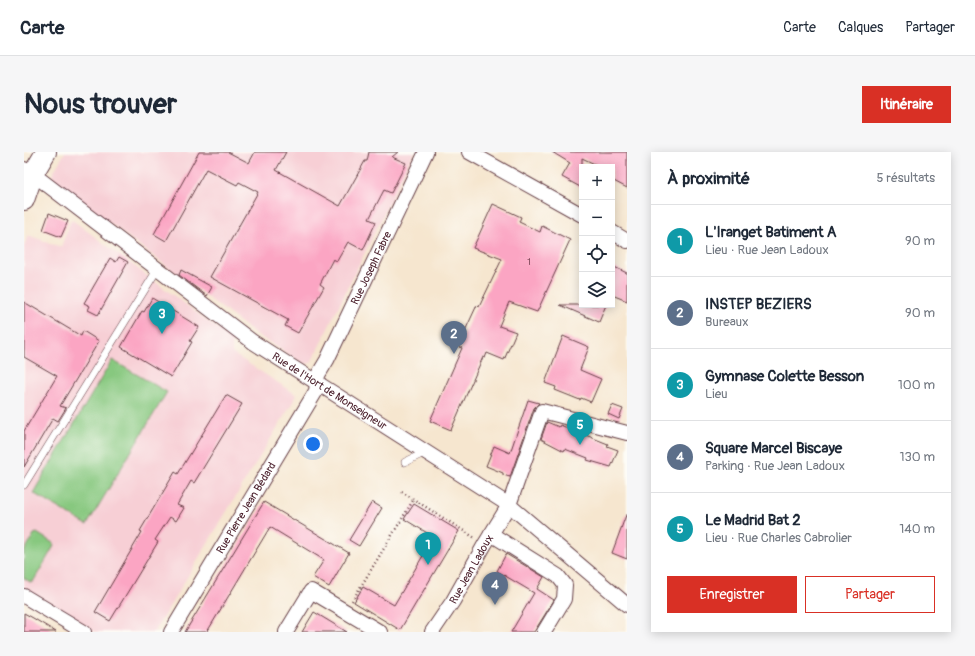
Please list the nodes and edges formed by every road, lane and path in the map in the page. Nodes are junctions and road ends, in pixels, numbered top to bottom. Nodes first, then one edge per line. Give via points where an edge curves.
1 (46, 152) edge
2 (426, 152) edge
3 (469, 152) edge
4 (29, 171) edge
5 (24, 200) edge
6 (579, 213) edge
7 (615, 234) edge
8 (627, 240) edge
9 (157, 270) junction
10 (318, 383) junction
11 (627, 433) edge
12 (426, 452) junction
13 (405, 462) dead end
14 (24, 485) edge
15 (402, 492) dead end
16 (414, 499) junction
17 (509, 505) junction
18 (488, 539) junction
19 (24, 596) edge
20 (627, 605) edge
21 (346, 611) junction
22 (65, 627) edge
23 (84, 632) edge
24 (171, 632) edge
25 (286, 632) edge
26 (380, 632) edge
27 (432, 632) edge
28 (544, 632) edge

1 - 4 street
2 - 10 street, Rue Joseph Fabre via 318,375
3 - 6 street
4 - 5 street
4 - 9 street, Rue de l'Hort de Monseigneur
7 - 8 street
9 - 10 street, Rue de l'Hort de Monseigneur via 253,342
9 - 14 lane
10 - 12 street, Rue de l'Hort de Monseigneur
10 - 24 street, Rue Pierre Jean Bédard
11 - 17 street, Rue Jean Ladoux via 542,411
12 - 13 lane
12 - 17 street, Rue de l'Hort de Monseigneur
15 - 16 path
16 - 18 path
16 - 21 path
17 - 18 street, Rue Jean Ladoux
17 - 20 street, Rue de l'Hort de Monseigneur
18 - 27 street, Rue Jean Ladoux
18 - 28 street via 558,576 565,585 564,599
19 - 22 street
21 - 25 street via 311,591
21 - 26 street
22 - 23 street

